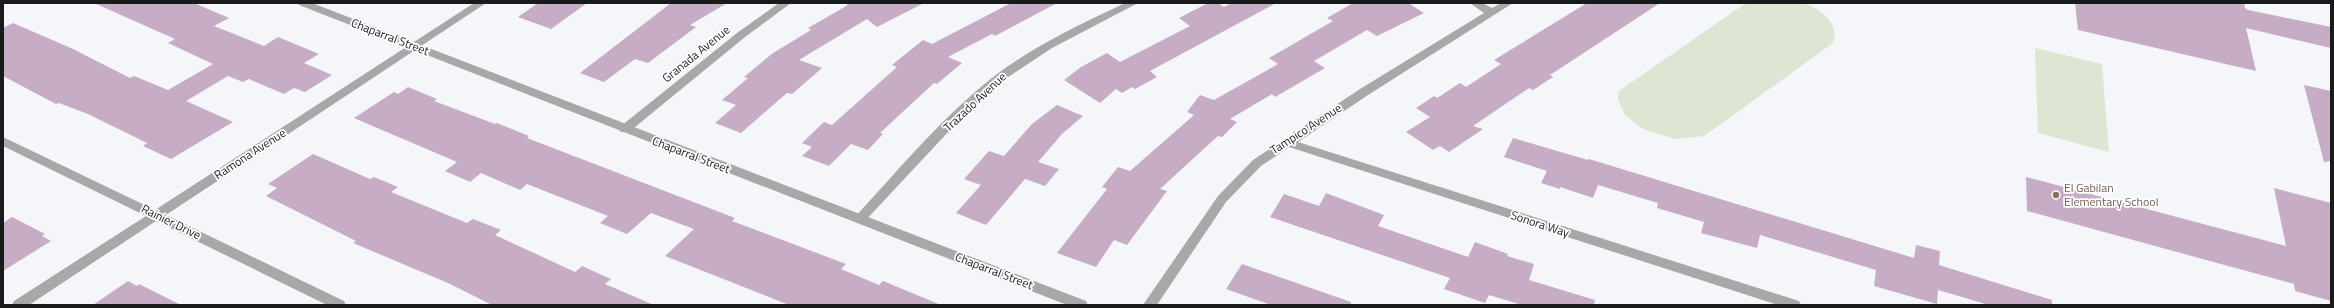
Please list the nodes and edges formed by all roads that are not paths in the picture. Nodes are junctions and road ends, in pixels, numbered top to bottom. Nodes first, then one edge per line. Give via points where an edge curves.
1 (302, 3) edge
2 (481, 3) edge
3 (786, 3) edge
4 (1132, 3) edge
5 (1475, 3) edge
6 (1508, 3) edge
7 (1492, 13) junction
8 (414, 47) junction
9 (625, 129) junction
10 (3, 141) edge
11 (1286, 142) junction
12 (158, 215) junction
13 (860, 219) junction
14 (19, 305) edge
15 (339, 305) edge
16 (1081, 305) edge
17 (1150, 305) edge
18 (1794, 305) edge

1 - 8 street, Chaparral Street
2 - 8 street, Ramona Avenue
3 - 9 street, Granada Avenue via 741,35
4 - 13 street, Trazado Avenue via 1046,46 1002,76 966,108
5 - 7 street
6 - 7 street, Tampico Avenue
7 - 11 street, Tampico Avenue
8 - 9 street, Chaparral Street
8 - 12 street, Ramona Avenue
9 - 13 street, Chaparral Street
10 - 12 street, Rainier Drive
11 - 17 street, Tampico Avenue via 1257,163 1222,199
11 - 18 street, Sonora Way
12 - 14 street, Ramona Avenue
12 - 15 street, Rainier Drive
13 - 16 street, Chaparral Street

